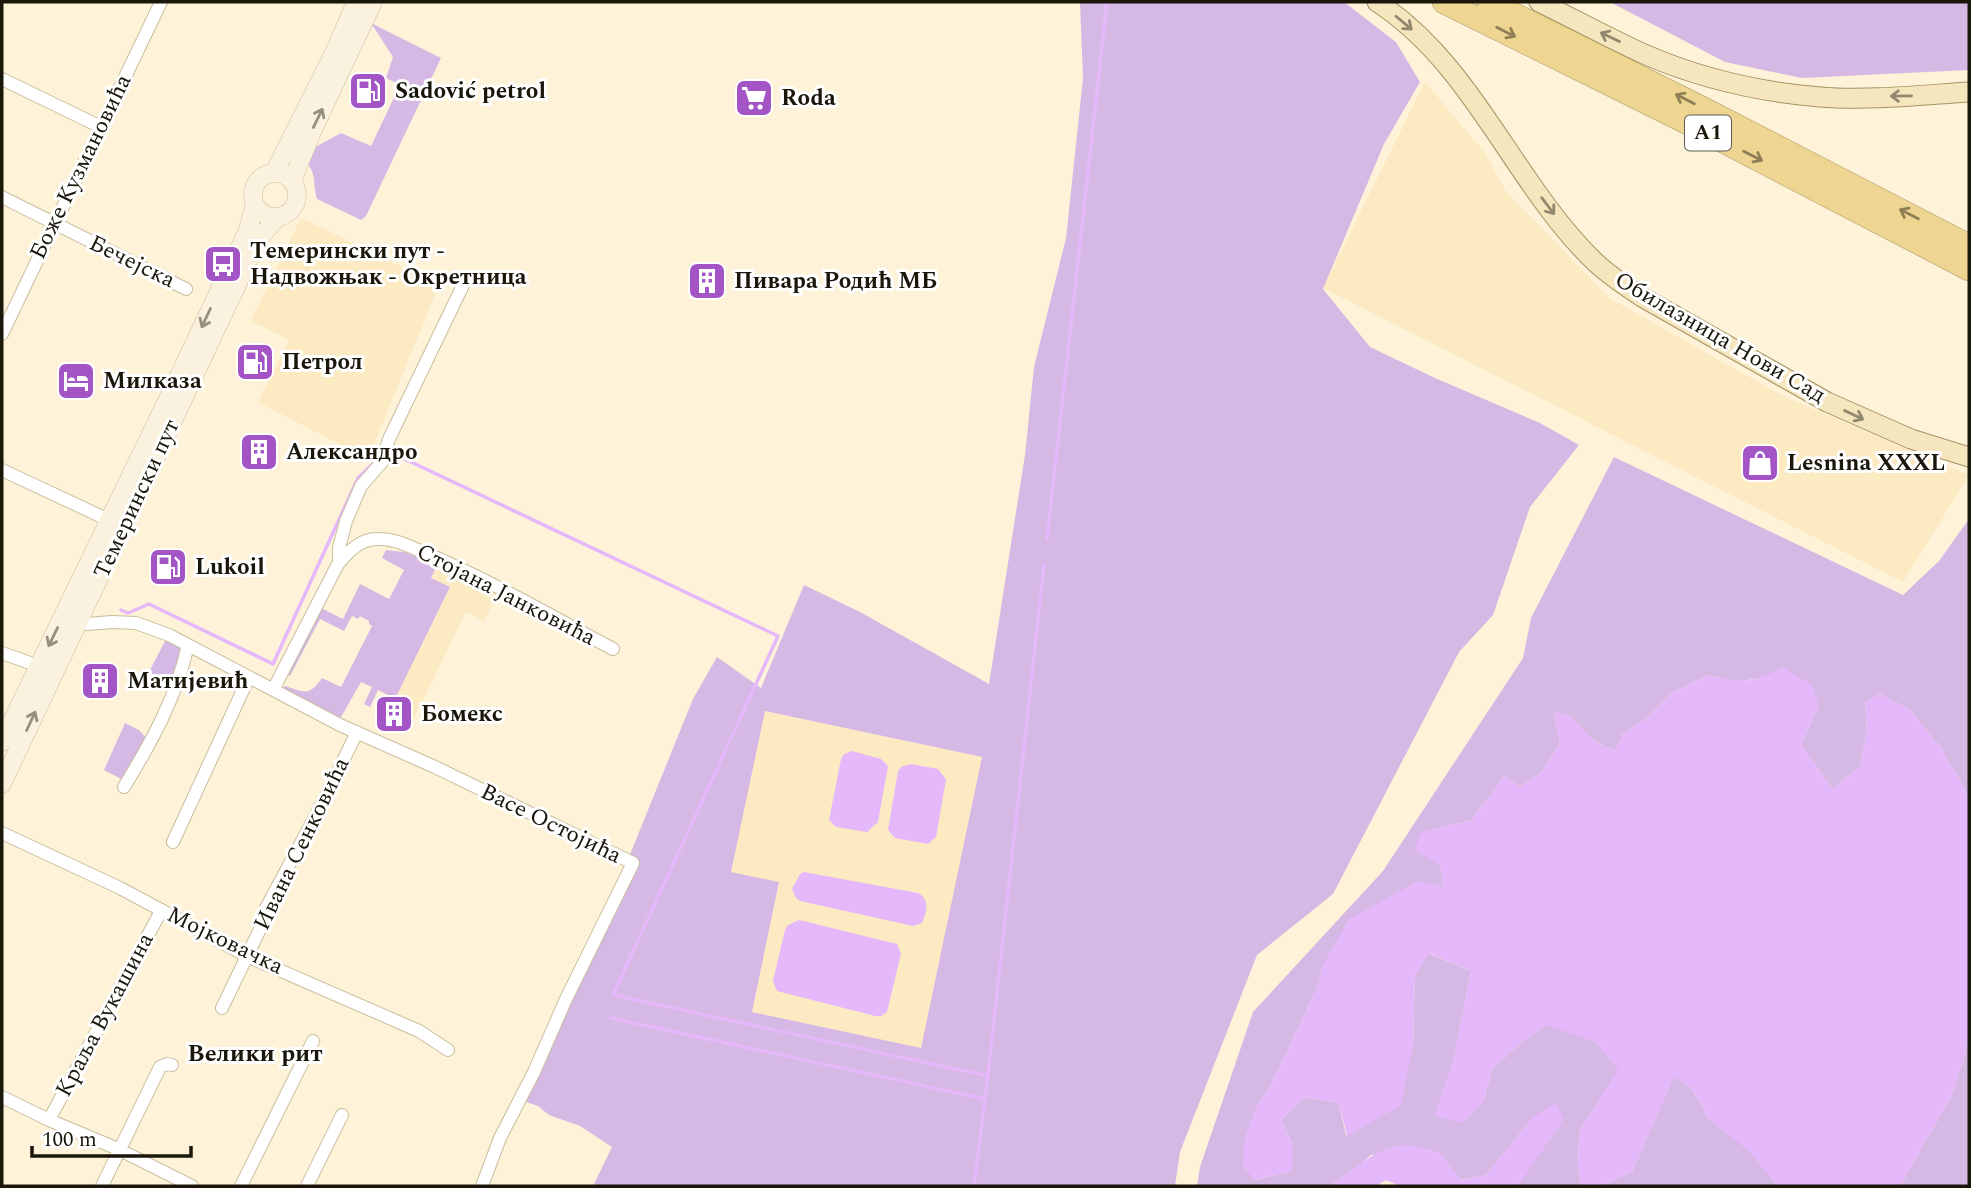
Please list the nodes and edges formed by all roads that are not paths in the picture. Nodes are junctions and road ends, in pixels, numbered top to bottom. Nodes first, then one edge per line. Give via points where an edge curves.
1 (161, 2) edge
2 (356, 2) edge
3 (373, 2) edge
4 (1377, 2) edge
5 (1444, 2) edge
6 (1489, 2) edge
7 (1539, 2) edge
8 (2, 79) edge
9 (1969, 92) edge
10 (101, 127) junction
11 (274, 173) junction
12 (292, 181) junction
13 (2, 197) edge
14 (255, 204) junction
15 (278, 217) junction
16 (54, 223) junction
17 (1969, 246) edge
18 (1969, 269) edge
19 (465, 281) dead end
20 (186, 289) dead end
21 (6, 313) edge
22 (2, 334) edge
23 (1969, 457) edge
24 (2, 470) edge
25 (111, 521) junction
26 (339, 563) junction
27 (79, 621) junction
28 (188, 645) junction
29 (613, 649) dead end
30 (2, 653) edge
31 (47, 669) junction
32 (249, 677) junction
33 (274, 688) junction
34 (357, 732) junction
35 (2, 742) edge
36 (2, 784) edge
37 (124, 787) dead end
38 (2, 833) edge
39 (173, 842) dead end
40 (161, 911) junction
41 (247, 956) junction
42 (222, 1008) dead end
43 (313, 1041) dead end
44 (448, 1050) dead end
45 (172, 1065) dead end
46 (2, 1097) edge
47 (342, 1115) dead end
48 (49, 1120) junction
49 (118, 1149) junction
50 (102, 1186) edge
51 (192, 1186) edge
52 (242, 1186) edge
53 (307, 1186) edge
54 (482, 1186) edge

1 - 10 street, Боже Кузмановића
2 - 11 main road
12 -> 3 main road
4 -> 23 main road, Обилазница Нови Сад via 1410,28 1454,75 1570,235 1614,278 1827,402 1911,439
5 -> 18 highway, A1
17 -> 6 highway, A1
9 -> 7 main road via 1823,97 1759,89 1643,54
8 - 10 street
10 - 16 street, Боже Кузмановића
11 - 12 main road
11 - 14 main road via 257,184
12 - 15 main road via 296,201
13 - 16 street, Бечејска
14 - 15 main road via 265,215
14 -> 25 main road, Темерински пут via 242,242
15 - 27 main road, Темерински пут via 259,238
16 - 20 street, Бечејска
16 - 21 street, Боже Кузмановића
19 - 26 street via 384,456 361,486 346,521
21 - 22 street, Боже Кузмановића
24 - 25 street
25 -> 31 main road, Темерински пут
26 - 29 street, Стојана Јанковића via 348,551 373,539 401,543 467,571
26 - 33 street, Стојана Јанковића
27 - 28 street, Васе Остојића via 136,623
27 - 31 main road, Темерински пут
28 - 32 street, Васе Остојића
28 - 37 street via 158,728
30 - 31 street
31 - 35 main road, Темерински пут
36 -> 31 main road, Темерински пут
32 - 33 street, Васе Остојића
32 - 39 street
33 - 34 street, Васе Остојића
34 - 41 street, Ивана Сенковића via 265,910
34 - 54 street, Васе Остојића via 633,863 500,1138
38 - 40 street, Мојковачка
40 - 41 street, Мојковачка
40 - 48 street, Краља Вукашина
41 - 42 street, Ивана Сенковића
41 - 44 street, Мојковачка via 419,1031
43 - 52 street
45 - 49 street via 160,1067
46 - 48 street
47 - 53 street
48 - 49 street
49 - 50 street
49 - 51 street

